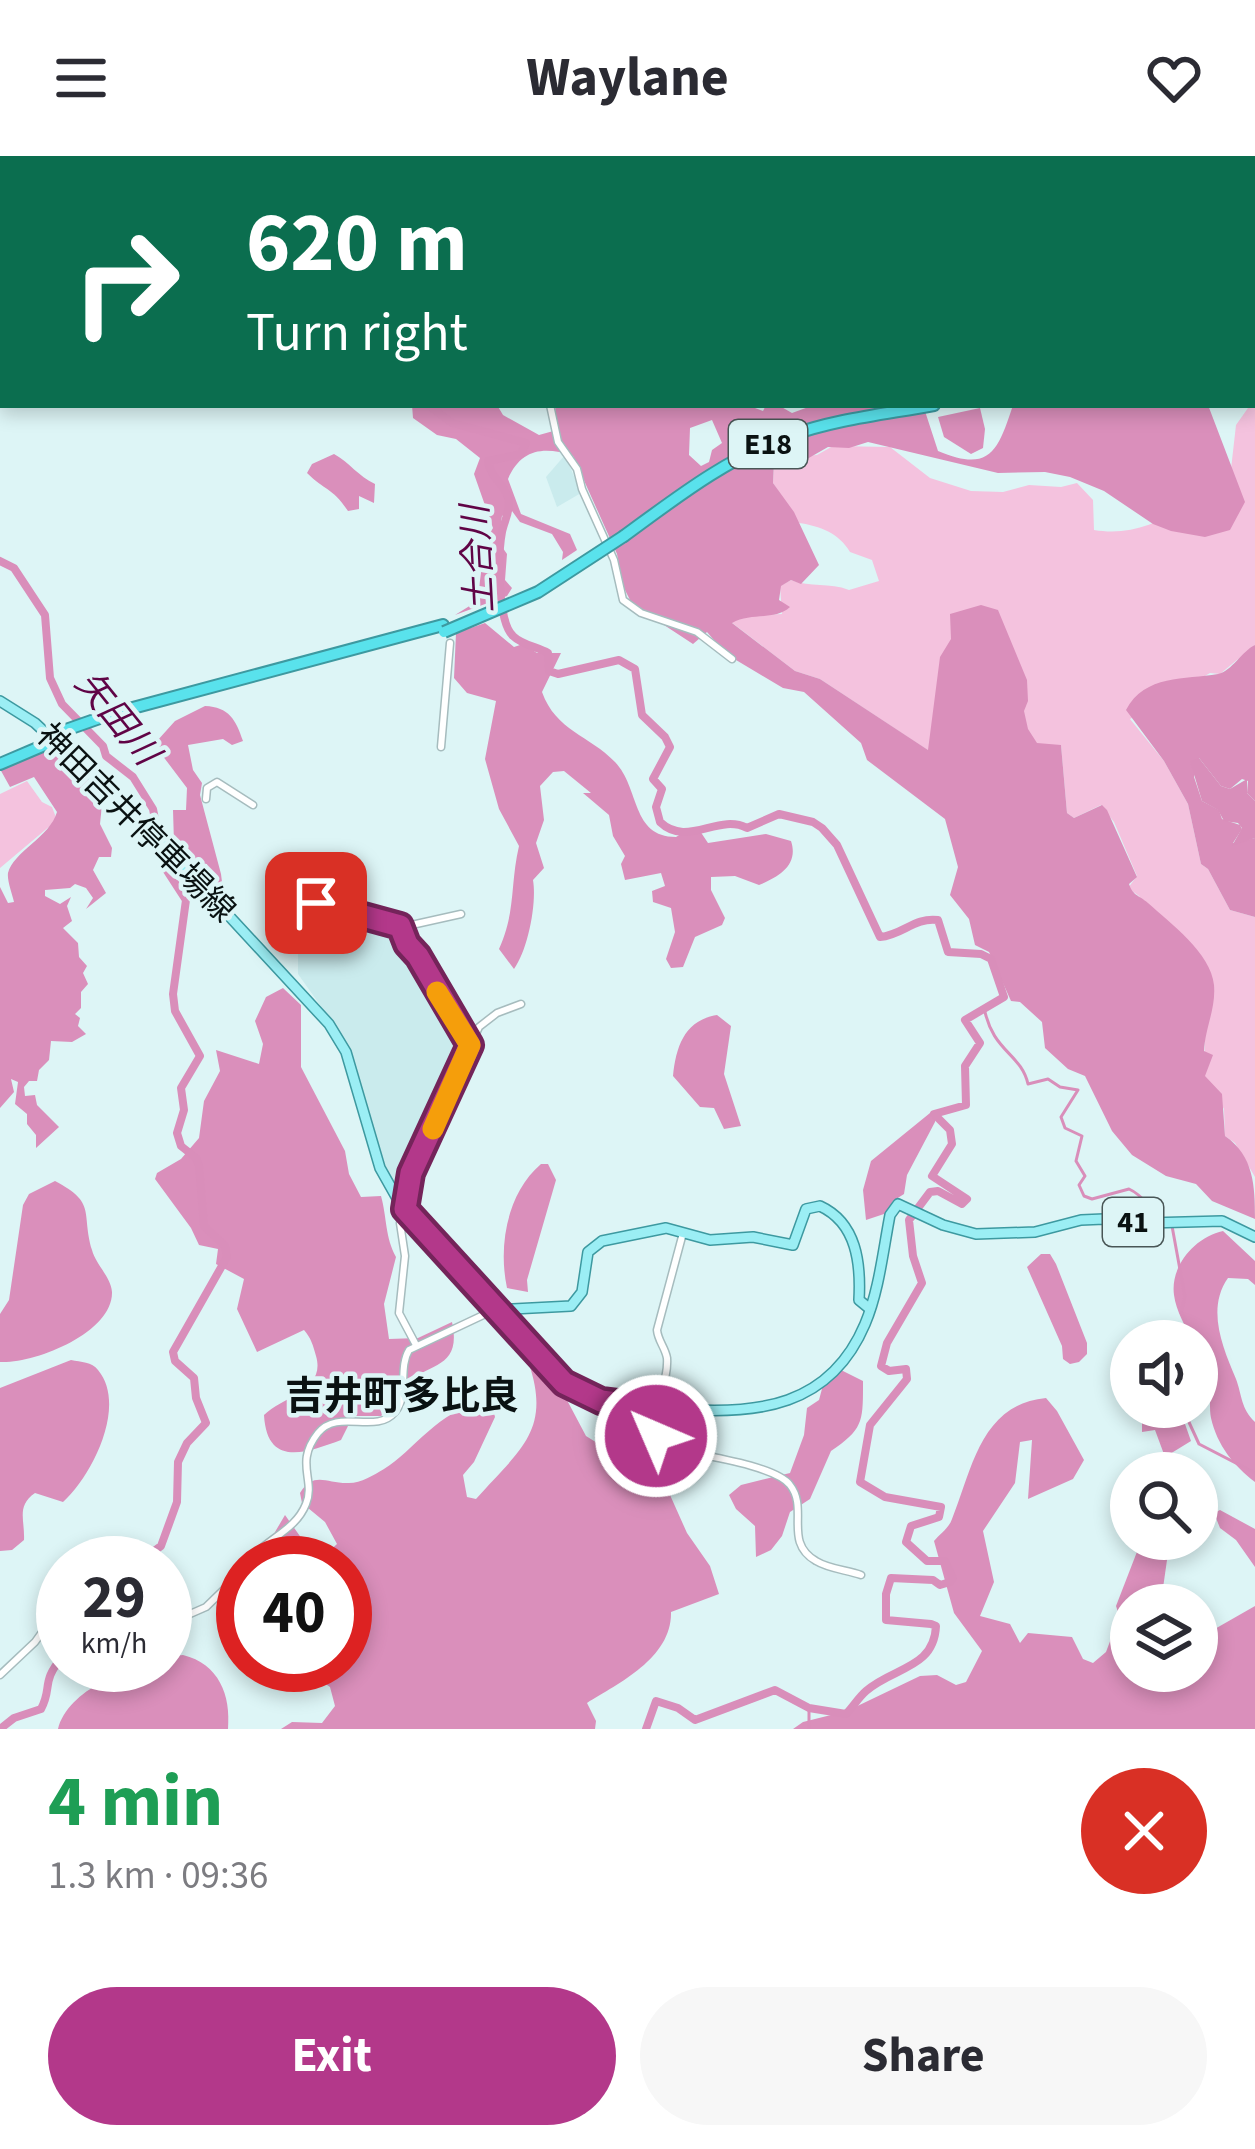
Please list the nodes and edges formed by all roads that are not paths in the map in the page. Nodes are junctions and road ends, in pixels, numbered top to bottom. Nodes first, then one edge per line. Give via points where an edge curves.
1 (551, 408) edge
2 (878, 408) edge
3 (916, 408) edge
4 (622, 534) junction
5 (446, 633) junction
6 (732, 659) dead end
7 (0, 701) edge
8 (440, 747) dead end
9 (0, 760) edge
10 (206, 799) dead end
11 (253, 805) dead end
12 (302, 901) dead end
13 (461, 914) dead end
14 (400, 926) junction
15 (521, 1004) dead end
16 (470, 1045) junction
17 (405, 1209) junction
18 (683, 1233) junction
19 (1255, 1237) edge
20 (870, 1309) junction
21 (494, 1310) junction
22 (416, 1345) junction
23 (657, 1408) junction
24 (279, 1536) edge
25 (861, 1576) dead end
26 (36, 1641) edge
27 (0, 1675) edge

1 - 6 street via 623,600 697,632
2 - 4 highway, E18 via 753,443 691,478
3 - 4 highway, E18 via 773,442
4 - 5 highway, E18, bridge
5 - 8 street
5 - 9 highway, E18, bridge via 115,716
7 - 17 main road, 神田吉井停車場線 / 41 via 35,723 145,825 339,1037 380,1168
10 - 11 street via 217,782
12 - 14 street
13 - 14 street
14 - 16 street
15 - 16 street via 490,1016
16 - 17 street via 411,1173
17 - 21 main road, 神田吉井停車場線 / 41
17 - 22 street via 400,1313
18 - 20 main road via 793,1245 806,1209 825,1208 851,1234 859,1300
18 - 21 main road via 666,1228 594,1244 571,1306
18 - 23 street via 659,1317 667,1359
19 - 20 main road, 神田吉井停車場線 / 41 via 1222,1221 1087,1219 976,1234 902,1203 892,1210
20 - 23 main road, 神田吉井停車場線 / 41 via 832,1371 789,1402 746,1412
21 - 22 street
21 - 23 main road, 神田吉井停車場線 / 41 via 564,1383 614,1404
22 - 24 street via 402,1363 397,1409 384,1420 320,1430 305,1459 304,1510
23 - 25 street via 654,1430 664,1445 788,1482 801,1546 819,1563
26 - 27 street

